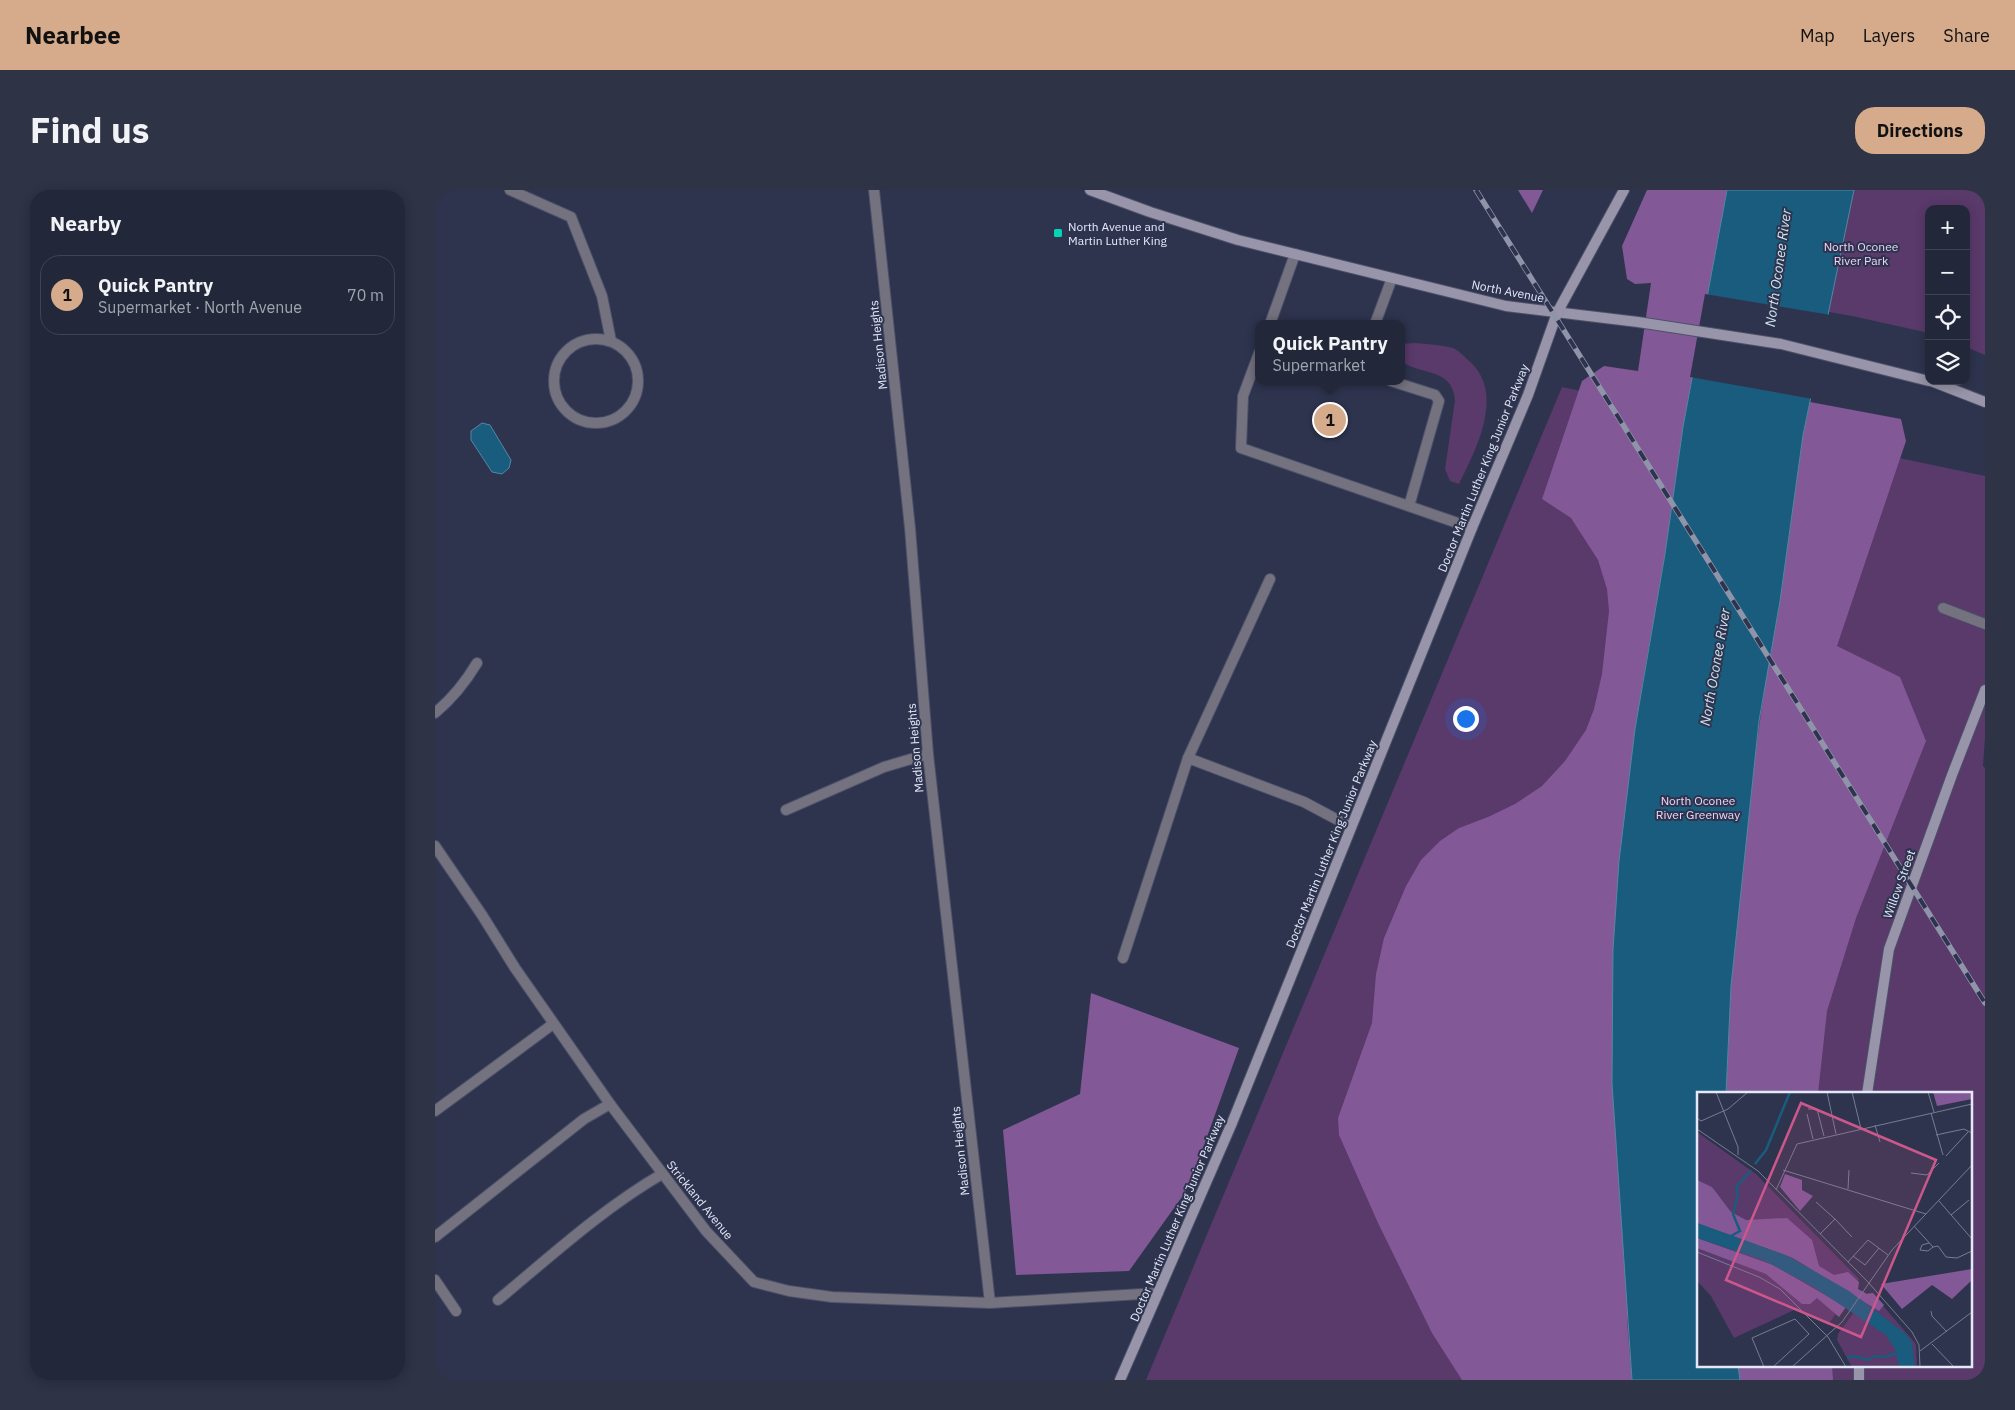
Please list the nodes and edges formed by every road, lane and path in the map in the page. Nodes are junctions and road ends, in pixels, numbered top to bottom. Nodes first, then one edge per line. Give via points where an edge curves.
1 (510, 190) edge
2 (874, 190) edge
3 (1090, 190) edge
4 (1624, 190) edge
5 (1295, 254) junction
6 (1392, 278) junction
7 (1557, 313) junction
8 (1271, 320) edge
9 (1376, 320) edge
10 (611, 342) junction
11 (1255, 364) edge
12 (1925, 380) edge
13 (1404, 385) edge
14 (1940, 385) edge
15 (1985, 402) edge
16 (1409, 506) junction
17 (1472, 528) junction
18 (1270, 579) dead end
19 (1943, 608) dead end
20 (1985, 624) edge
21 (477, 663) dead end
22 (1985, 690) edge
23 (435, 713) edge
24 (928, 754) junction
25 (1188, 758) junction
26 (786, 810) dead end
27 (1351, 827) junction
28 (436, 850) edge
29 (1123, 958) dead end
30 (553, 1024) junction
31 (1867, 1092) edge
32 (610, 1104) junction
33 (435, 1111) edge
34 (662, 1174) junction
35 (435, 1237) edge
36 (435, 1280) edge
37 (1158, 1293) junction
38 (498, 1300) dead end
39 (990, 1302) junction
40 (456, 1311) dead end
41 (1120, 1380) edge

1 - 10 street via 571,217 602,296
2 - 24 street, Madison Heights via 909,528
3 - 5 main road, North Avenue via 1238,240
4 - 7 main road, Doctor Martin Luther King Junior Parkway
5 - 6 main road, North Avenue
5 - 8 street
6 - 7 main road, North Avenue via 1506,306
6 - 9 street
7 - 12 main road, North Avenue via 1781,344
7 - 17 main road, Doctor Martin Luther King Junior Parkway via 1528,395
10 - 10 street via 598,338 573,345 557,366 555,392 561,405 584,421 611,420 633,402 637,388 633,360 624,349
11 - 16 street via 1243,396 1241,448
13 - 16 street via 1435,395 1439,401
14 - 15 main road, North Avenue
16 - 17 street
17 - 27 main road, Doctor Martin Luther King Junior Parkway
18 - 25 street
19 - 20 street
21 - 23 street via 466,683
22 - 31 main road, Willow Street via 1889,949
24 - 26 street via 884,767
24 - 39 street, Madison Heights
25 - 27 street via 1304,802
25 - 29 street
27 - 37 main road, Doctor Martin Luther King Junior Parkway via 1232,1123
28 - 30 street, Strickland Avenue
30 - 32 street, Strickland Avenue
30 - 33 street
32 - 34 street, Strickland Avenue
32 - 35 street via 583,1119
34 - 38 street via 595,1218
34 - 39 street, Strickland Avenue via 706,1231 754,1282 832,1297
36 - 40 street
37 - 39 street, Strickland Avenue
37 - 41 main road, Doctor Martin Luther King Junior Parkway

